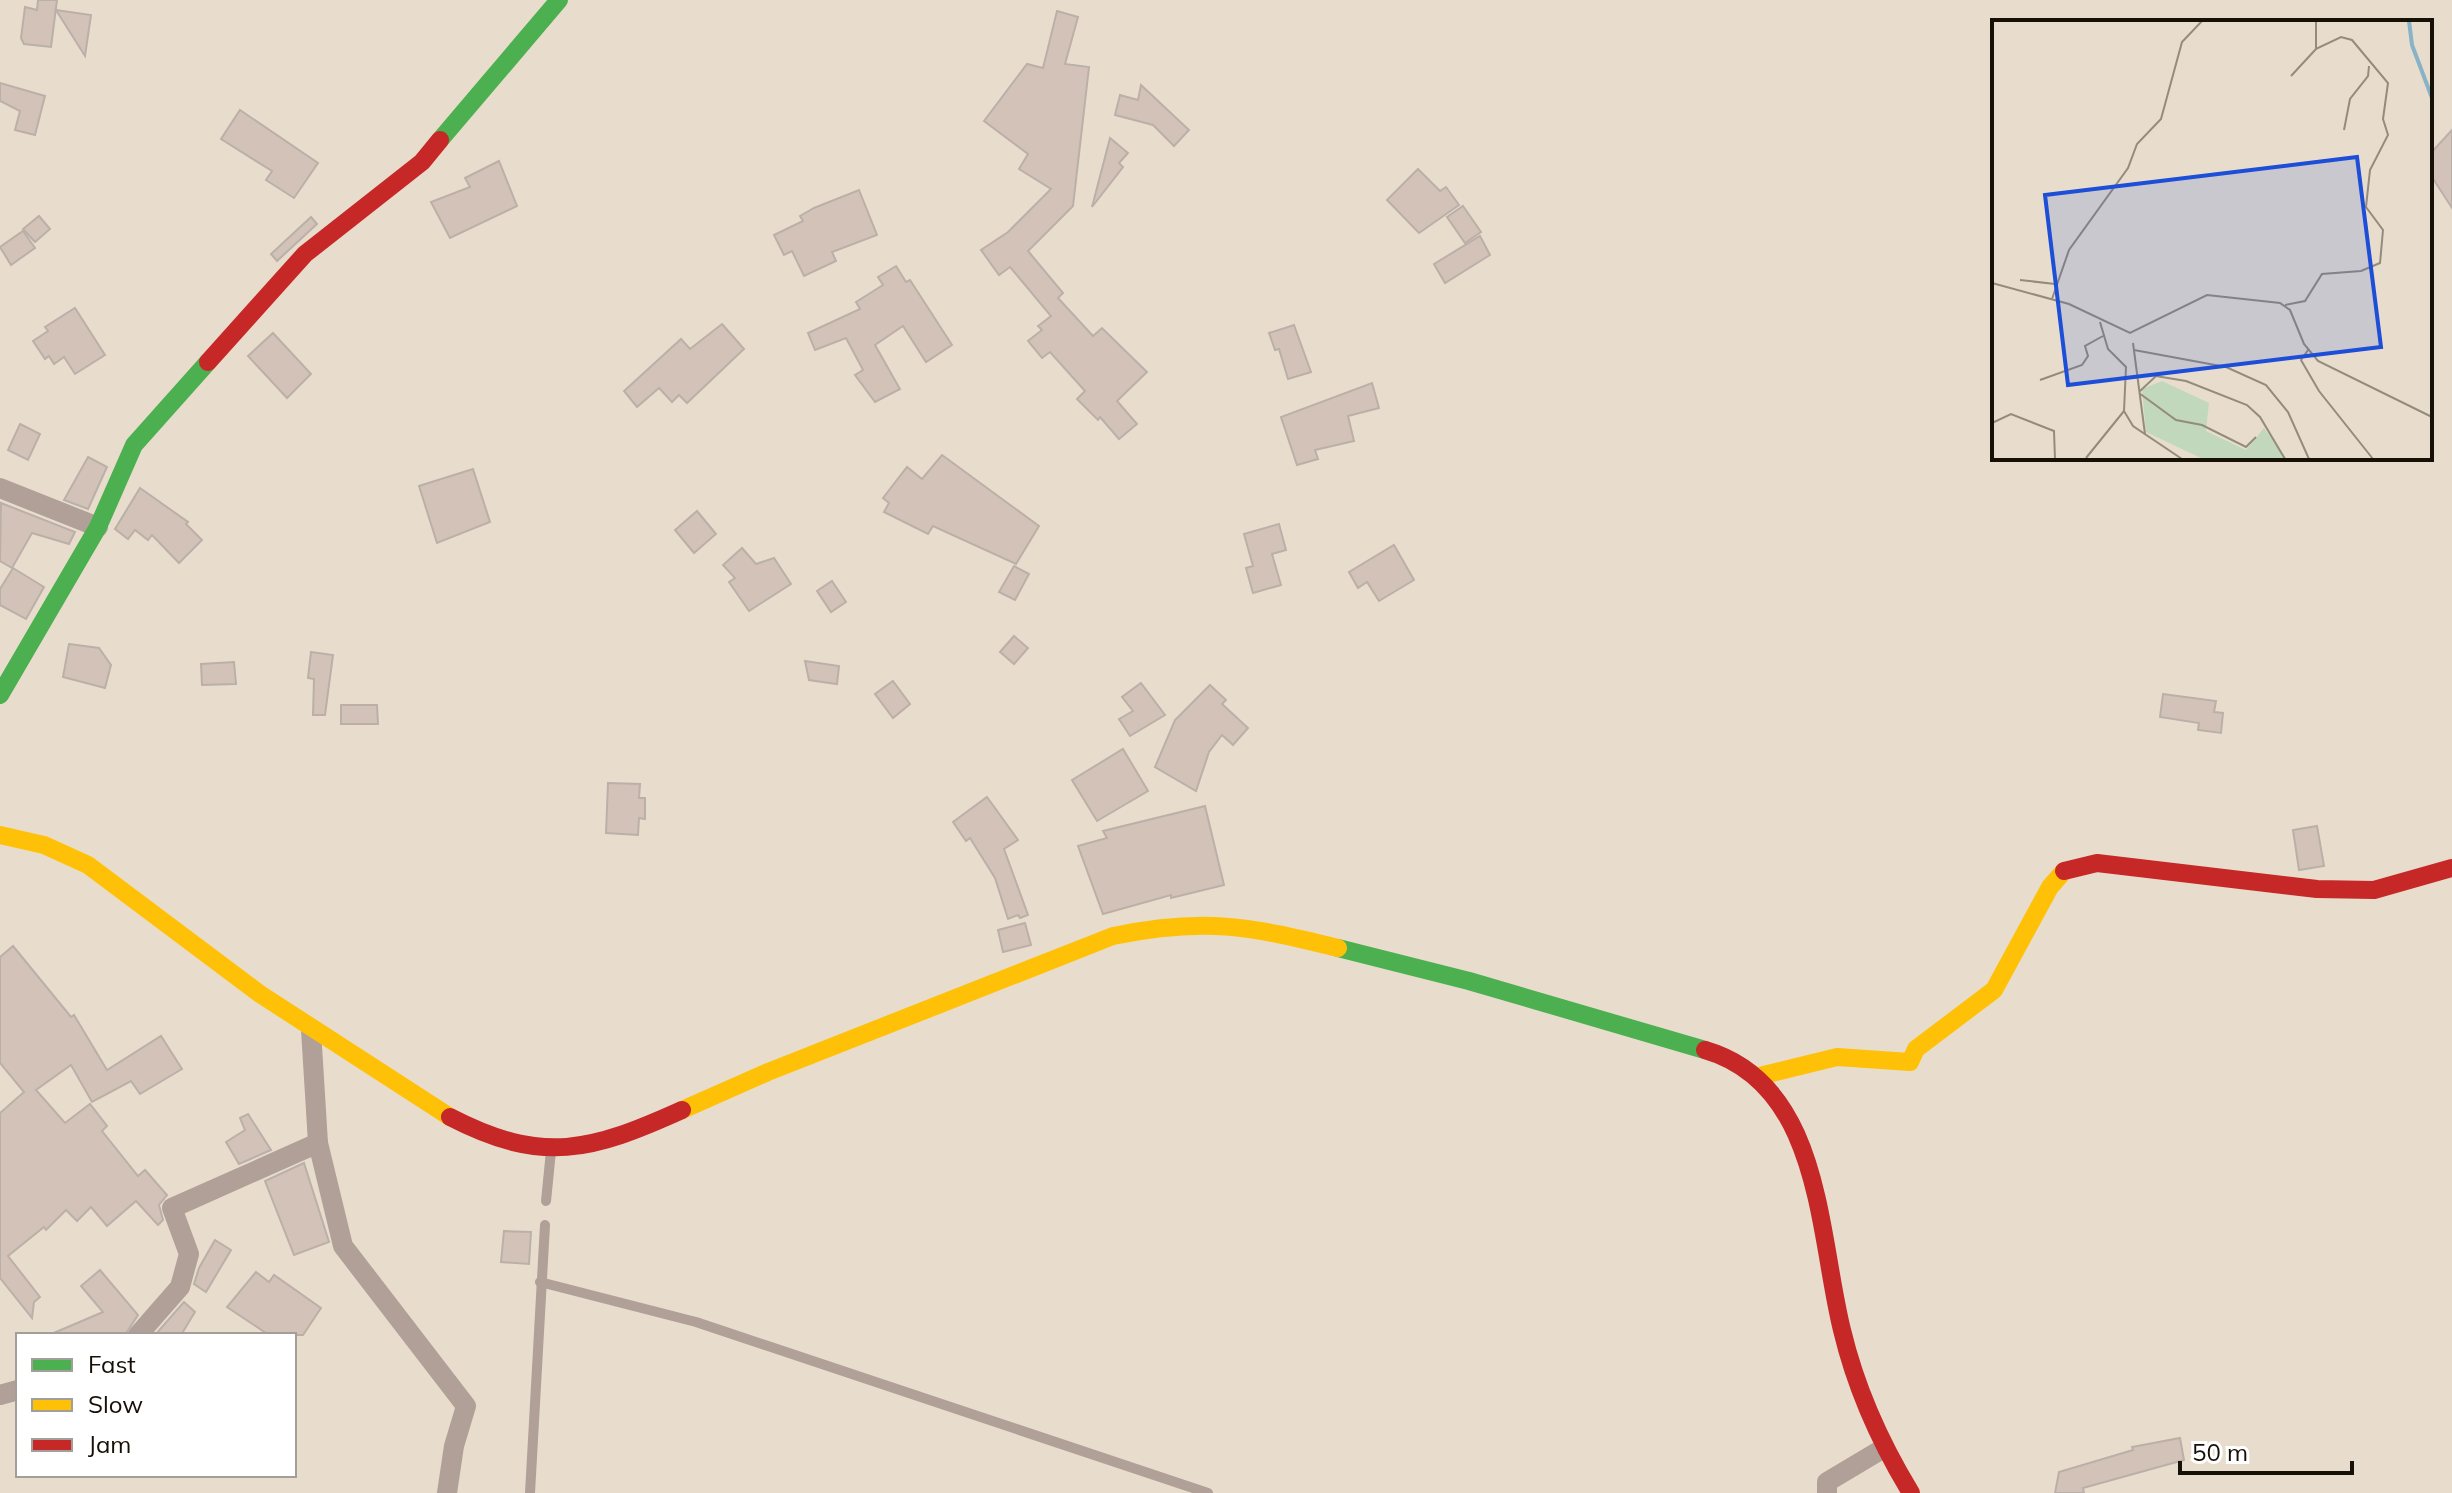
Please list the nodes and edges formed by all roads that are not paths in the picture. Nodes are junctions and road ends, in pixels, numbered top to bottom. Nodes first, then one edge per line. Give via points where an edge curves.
1 (559, 0) edge
2 (0, 488) edge
3 (98, 527) junction
4 (0, 695) edge
5 (0, 835) edge
6 (2452, 868) edge
7 (311, 1030) junction
8 (1755, 1077) junction
9 (318, 1143) junction
10 (551, 1149) junction
11 (546, 1201) dead end
12 (545, 1225) dead end
13 (540, 1282) junction
14 (140, 1333) edge
15 (1884, 1448) junction
16 (447, 1493) edge
17 (530, 1493) edge
18 (1208, 1493) edge
19 (1827, 1493) edge
20 (1911, 1493) edge

1 - 3 main road via 422,162 305,254 134,445
2 - 3 street
3 - 4 main road
5 - 7 main road via 44,845 88,865
6 - 8 main road via 2374,890 2317,889 2097,863 2065,870 2050,887 1994,990 1916,1049 1910,1062 1837,1057
7 - 9 street
7 - 10 main road via 475,1130
8 - 10 main road via 1715,1053 1499,990 1256,928 1205,923 1113,936 768,1072 627,1135 574,1149
8 - 15 main road via 1789,1118 1814,1181 1842,1331
9 - 14 street via 172,1208 189,1254 180,1287
9 - 16 street via 343,1246 466,1406
10 - 11 lane
12 - 13 lane
13 - 17 lane
13 - 18 lane via 696,1322
15 - 19 street via 1827,1482
15 - 20 main road

